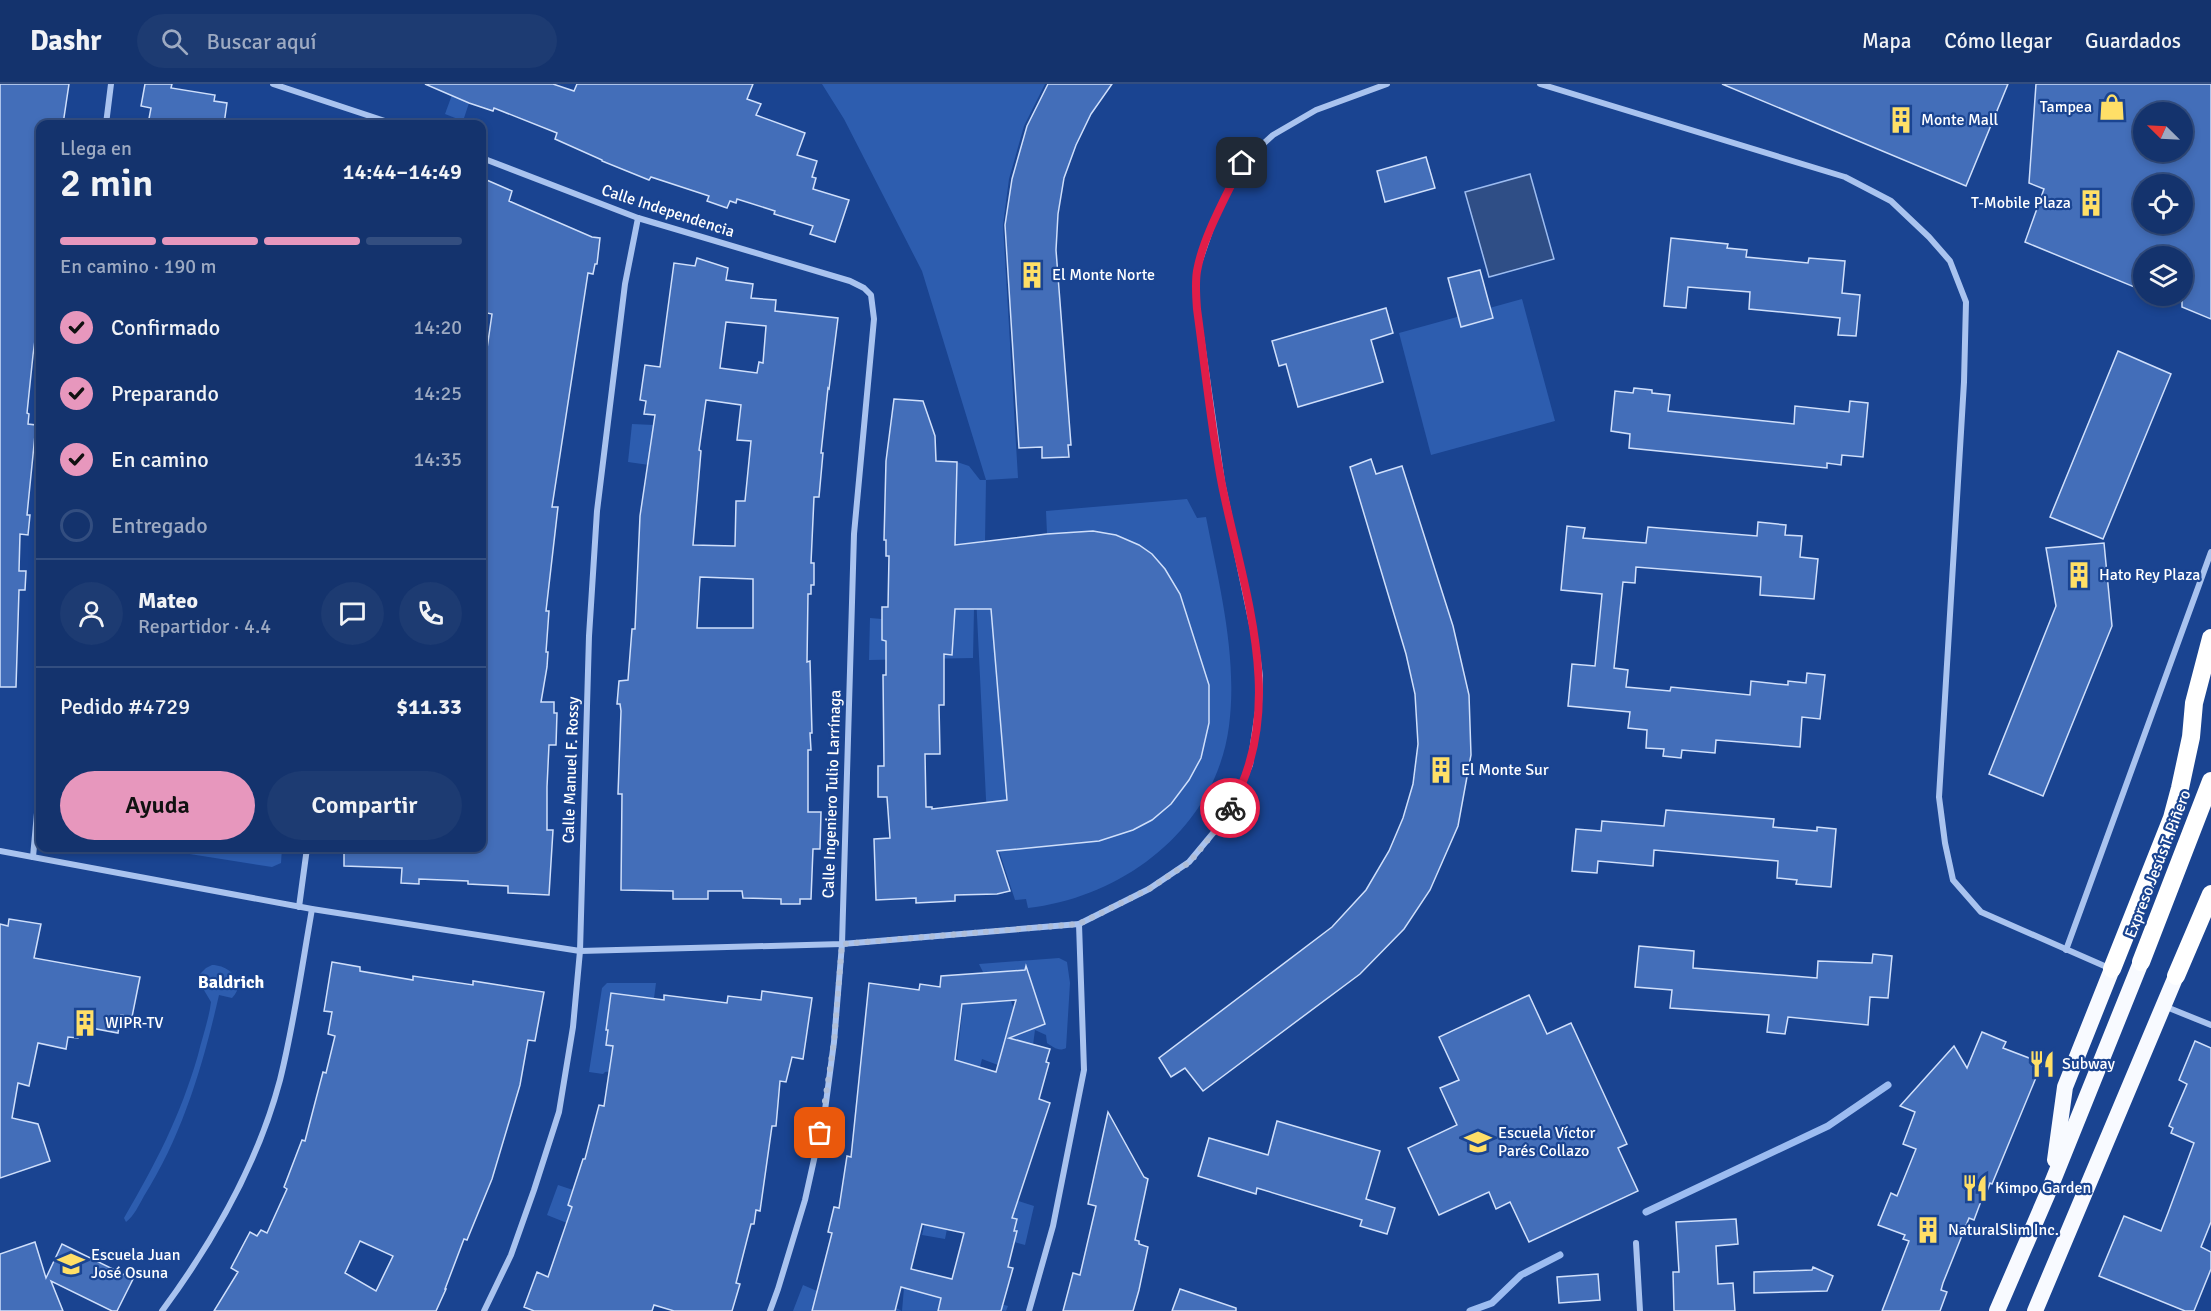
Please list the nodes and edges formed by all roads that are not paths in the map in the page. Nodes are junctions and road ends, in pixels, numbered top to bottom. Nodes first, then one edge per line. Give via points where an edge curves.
1 (111, 84) edge
2 (273, 84) edge
3 (1387, 84) edge
4 (1540, 84) edge
5 (106, 120) edge
6 (381, 120) edge
7 (486, 160) edge
8 (638, 218) junction
9 (850, 281) joint
10 (2211, 552) edge
11 (2211, 638) edge
12 (2211, 781) edge
13 (36, 824) edge
14 (0, 851) edge
15 (306, 852) edge
16 (33, 857) junction
17 (2210, 898) edge
18 (299, 907) junction
19 (312, 909) junction
20 (1079, 924) junction
21 (842, 944) junction
22 (2066, 950) junction
23 (580, 951) junction
24 (2141, 962) joint
25 (2112, 969) junction
26 (2176, 976) joint
27 (2164, 1006) junction
28 (2211, 1025) edge
29 (2050, 1188) junction
30 (1636, 1243) dead end
31 (162, 1311) edge
32 (484, 1311) edge
33 (770, 1311) edge
34 (1029, 1311) edge
35 (1640, 1311) edge
36 (1997, 1311) edge
37 (2035, 1311) edge

1 - 5 street
2 - 6 street
3 - 20 street via 1316,110 1273,135 1242,163 1213,222 1197,269 1197,309 1222,482 1255,639 1260,676 1256,736 1250,765 1235,798 1219,826 1190,862 1149,889
4 - 22 street via 1845,177 1891,201 1950,261 1966,302 1939,796 1945,843 1953,880 1981,912
7 - 8 street, Calle Independencia
8 - 9 street, Calle Independencia
8 - 23 street, Calle Manuel F. Rossy via 625,284 597,511 588,647
9 - 21 street, Calle Ingeniero Tulio Larrínaga via 871,295 874,319 854,534
10 - 22 street
11 - 25 highway via 2194,703 2181,788
12 - 24 highway, Expreso Jesús T. Piñero
13 - 16 street
14 - 16 street
15 - 18 street
16 - 18 street
17 - 26 highway
18 - 19 street
19 - 23 street
19 - 31 street via 289,1037 269,1115 219,1224
20 - 21 street
20 - 34 street via 1084,1070 1053,1226
21 - 23 street
21 - 33 street, Calle Ingeniero Tulio Larrínaga via 825,1110 805,1200
22 - 25 street
23 - 32 street, Calle Manuel F. Rossy via 559,1112 511,1255
24 - 29 highway
25 - 29 highway via 2065,1087
26 - 27 highway
27 - 28 street
27 - 37 highway
29 - 36 highway
30 - 35 street

